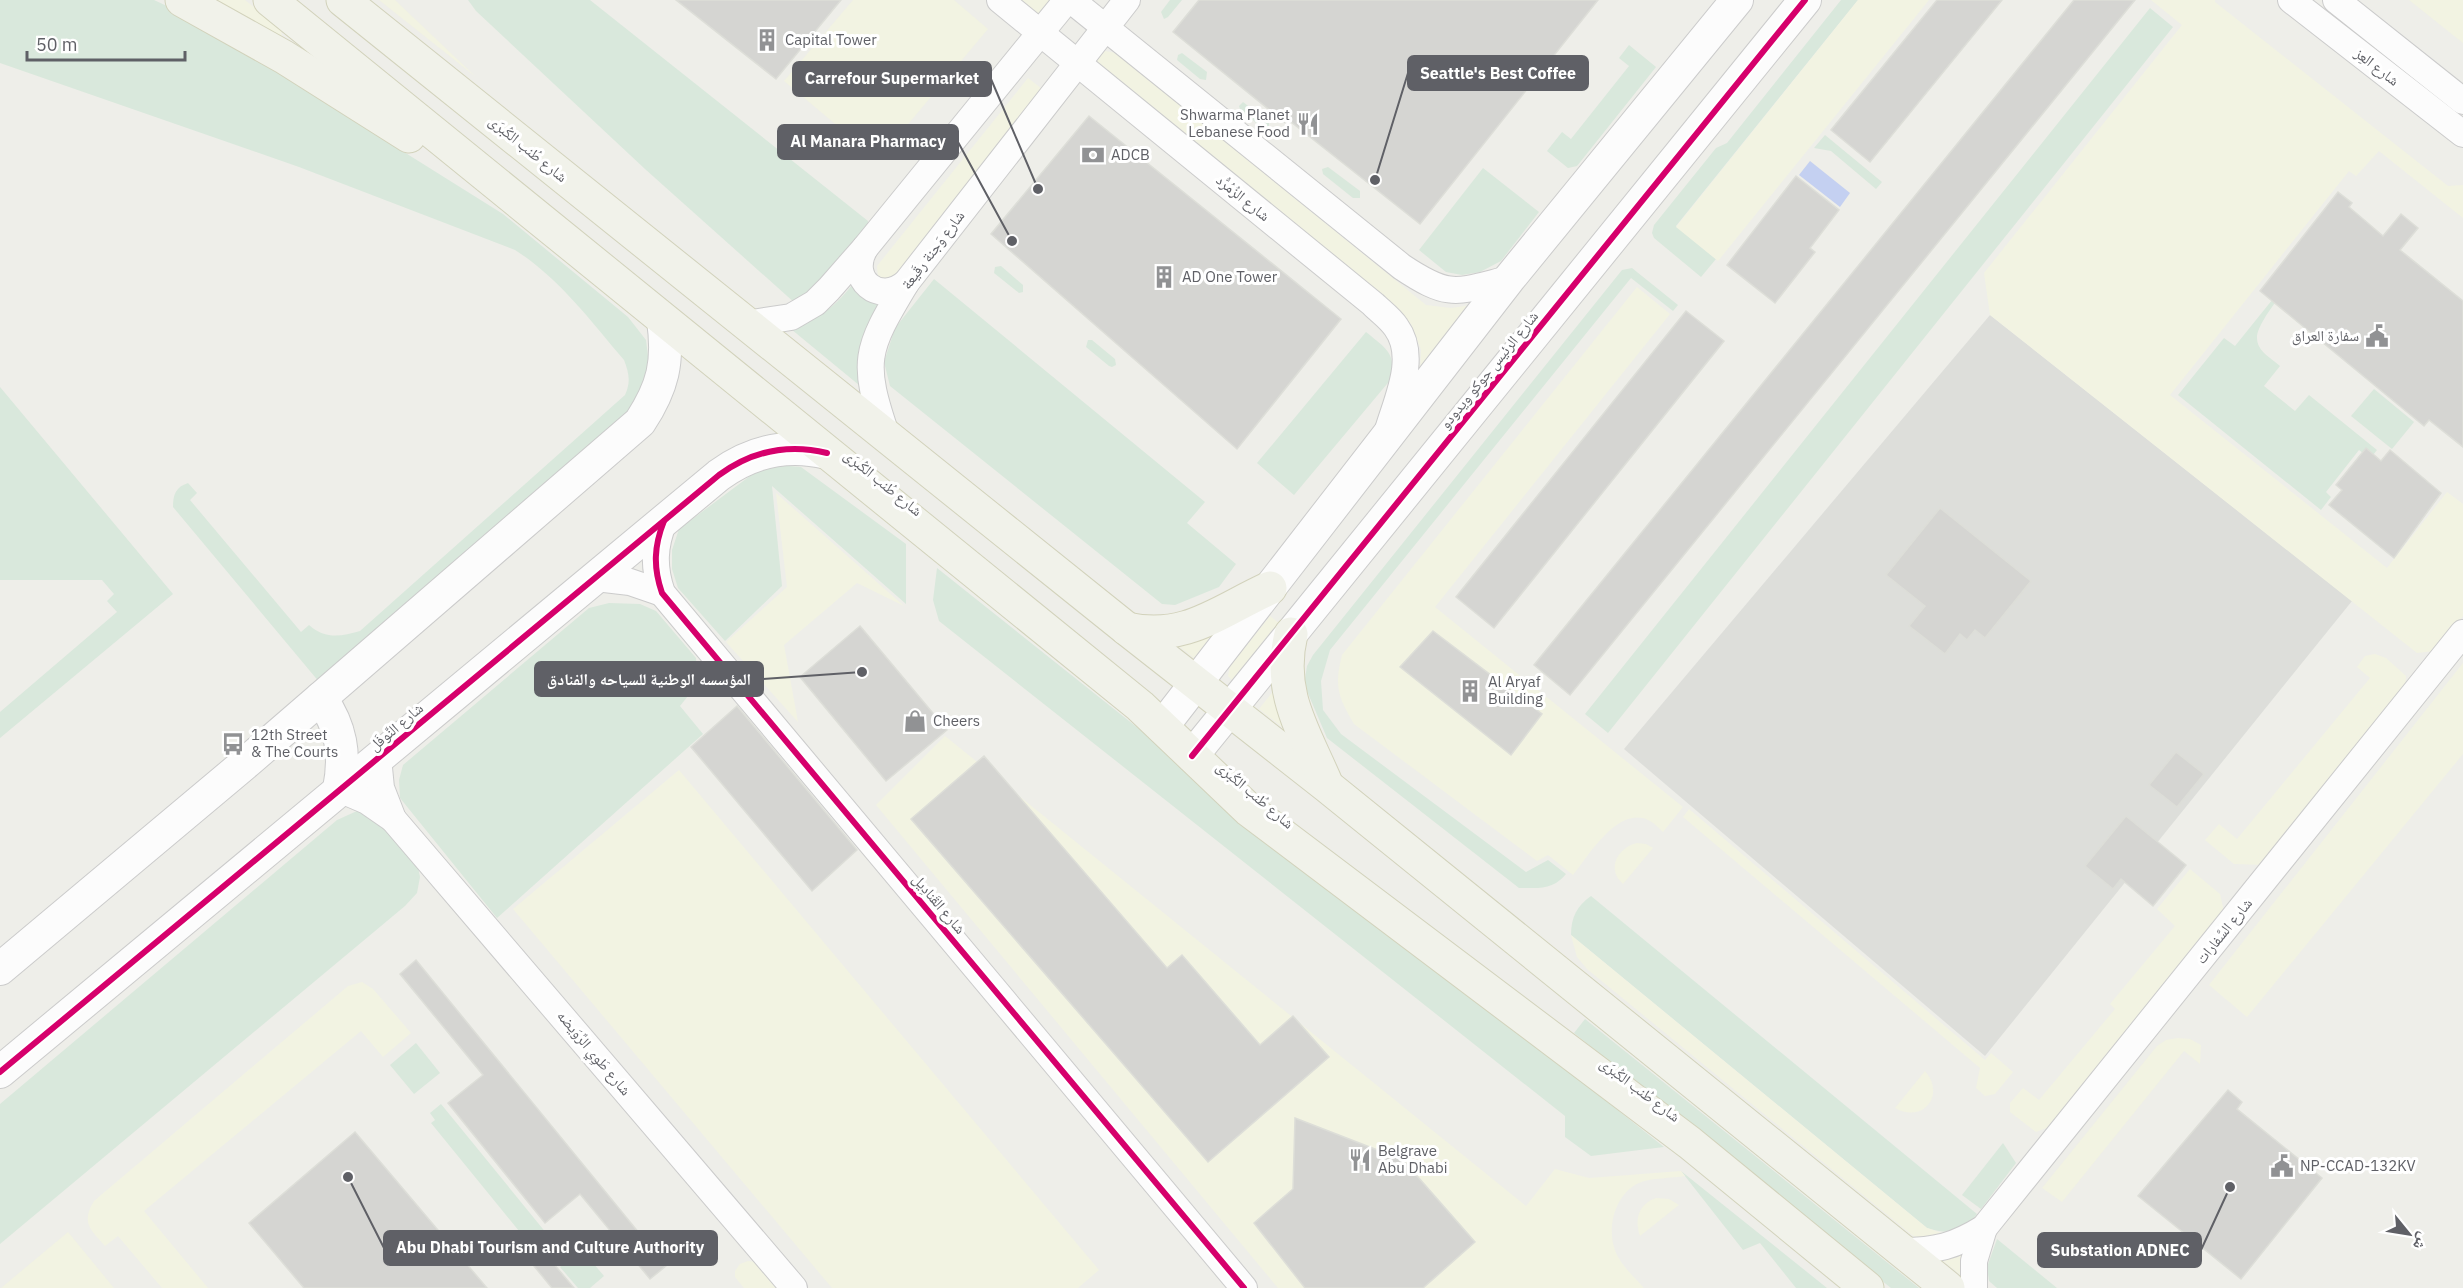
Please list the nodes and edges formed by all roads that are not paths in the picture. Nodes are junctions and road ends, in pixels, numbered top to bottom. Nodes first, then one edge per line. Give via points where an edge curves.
1 (182, 0) edge
2 (270, 0) edge
3 (343, 0) edge
4 (1000, 0) edge
5 (1069, 0) edge
6 (1127, 0) edge
7 (1737, 0) edge
8 (1805, 0) edge
9 (2291, 0) edge
10 (2336, 0) edge
11 (1105, 28) junction
12 (1040, 32) junction
13 (1077, 63) junction
14 (2463, 101) edge
15 (2463, 134) edge
16 (530, 212) junction
17 (865, 248) junction
18 (1509, 279) junction
19 (906, 283) junction
20 (663, 320) junction
21 (746, 324) junction
22 (1387, 436) junction
23 (887, 437) junction
24 (827, 453) junction
25 (664, 521) junction
26 (596, 578) junction
27 (1270, 588) junction
28 (662, 593) junction
29 (1127, 629) junction
30 (2463, 633) edge
31 (1291, 634) junction
32 (1196, 683) junction
33 (321, 698) junction
34 (1229, 709) junction
35 (1162, 726) junction
36 (1192, 756) junction
37 (378, 758) junction
38 (1327, 786) junction
39 (339, 789) junction
40 (393, 819) junction
41 (0, 969) edge
42 (0, 1072) edge
43 (1984, 1228) junction
44 (1902, 1251) junction
45 (794, 1288) edge
46 (1244, 1288) edge
47 (1867, 1288) edge
48 (1948, 1288) edge
49 (1974, 1288) edge

1 - 16 main road via 284,57
2 - 16 main road, شارع طُنب الكُبرَى
3 - 21 main road, شارع طُنب الكُبرَى
4 - 12 street, شارع الزُمُرُّد
5 - 11 street
5 - 12 street
6 - 11 street, شارع وَجنة رقَيعة
7 - 18 street
8 - 31 street, شارع الرئيس جوكو ويدودو
9 - 15 street, شارع العِز
10 - 14 street, شارع العِز
11 - 13 street, شارع وَجنة رقَيعة
11 - 18 street via 1426,284 1452,291
12 - 13 street, شارع الزُمُرُّد
12 - 17 street
13 - 19 street, شارع وَجنة رقَيعة
13 - 22 street, شارع الزُمُرُّد via 1373,304 1396,327 1407,356
16 - 20 main road, شارع طُنب الكُبرَى
17 - 19 street via 860,272 869,286 884,292
17 - 21 street via 804,311 776,321
18 - 22 street
19 - 23 street, شارع وَجنة رقَيعة via 879,328 870,362 874,400
20 - 24 main road, شارع طُنب الكُبرَى
20 - 33 street via 663,374 652,404 640,422
21 - 23 main road, شارع طُنب الكُبرَى
22 - 27 street
23 - 29 main road, شارع طُنب الكُبرَى
24 - 25 street, شارع النَّوفَل via 778,448 747,458 719,475
24 - 35 main road, شارع طُنب الكُبرَى
25 - 26 street, شارع النَّوفَل
25 - 28 street, شارع القَنادِيل via 655,549
26 - 28 street via 630,582
26 - 37 street, شارع النَّوفَل
27 - 29 main road via 1184,630 1155,634
27 - 32 street
28 - 46 street, شارع القَنادِيل
29 - 32 main road, شارع طُنب الكُبرَى
30 - 43 street, شارع السَّفارات
31 - 34 street, شارع الرئيس جوكو ويدودو
31 - 38 main road via 1287,687
32 - 34 main road, شارع طُنب الكُبرَى
32 - 35 street
33 - 39 street via 342,741
33 - 41 street
34 - 36 street, شارع الرئيس جوكو ويدودو
34 - 38 main road, شارع طُنب الكُبرَى
35 - 36 main road, شارع طُنب الكُبرَى
36 - 47 main road, شارع طُنب الكُبرَى via 1249,810 1690,1143
37 - 39 street, شارع النَّوفَل
37 - 40 street, شارع طَوِي الرِّوَيضه via 381,788
38 - 44 main road, شارع طُنب الكُبرَى
39 - 40 street, شارع طَوِي الرِّوَيضه via 367,801
39 - 42 street, شارع النَّوفَل
40 - 45 street, شارع طَوِي الرِّوَيضه
43 - 44 street, شارع السَّفارات via 1937,1250
43 - 49 street, شارع السَّفارات via 1974,1261
44 - 48 main road, شارع طُنب الكُبرَى

